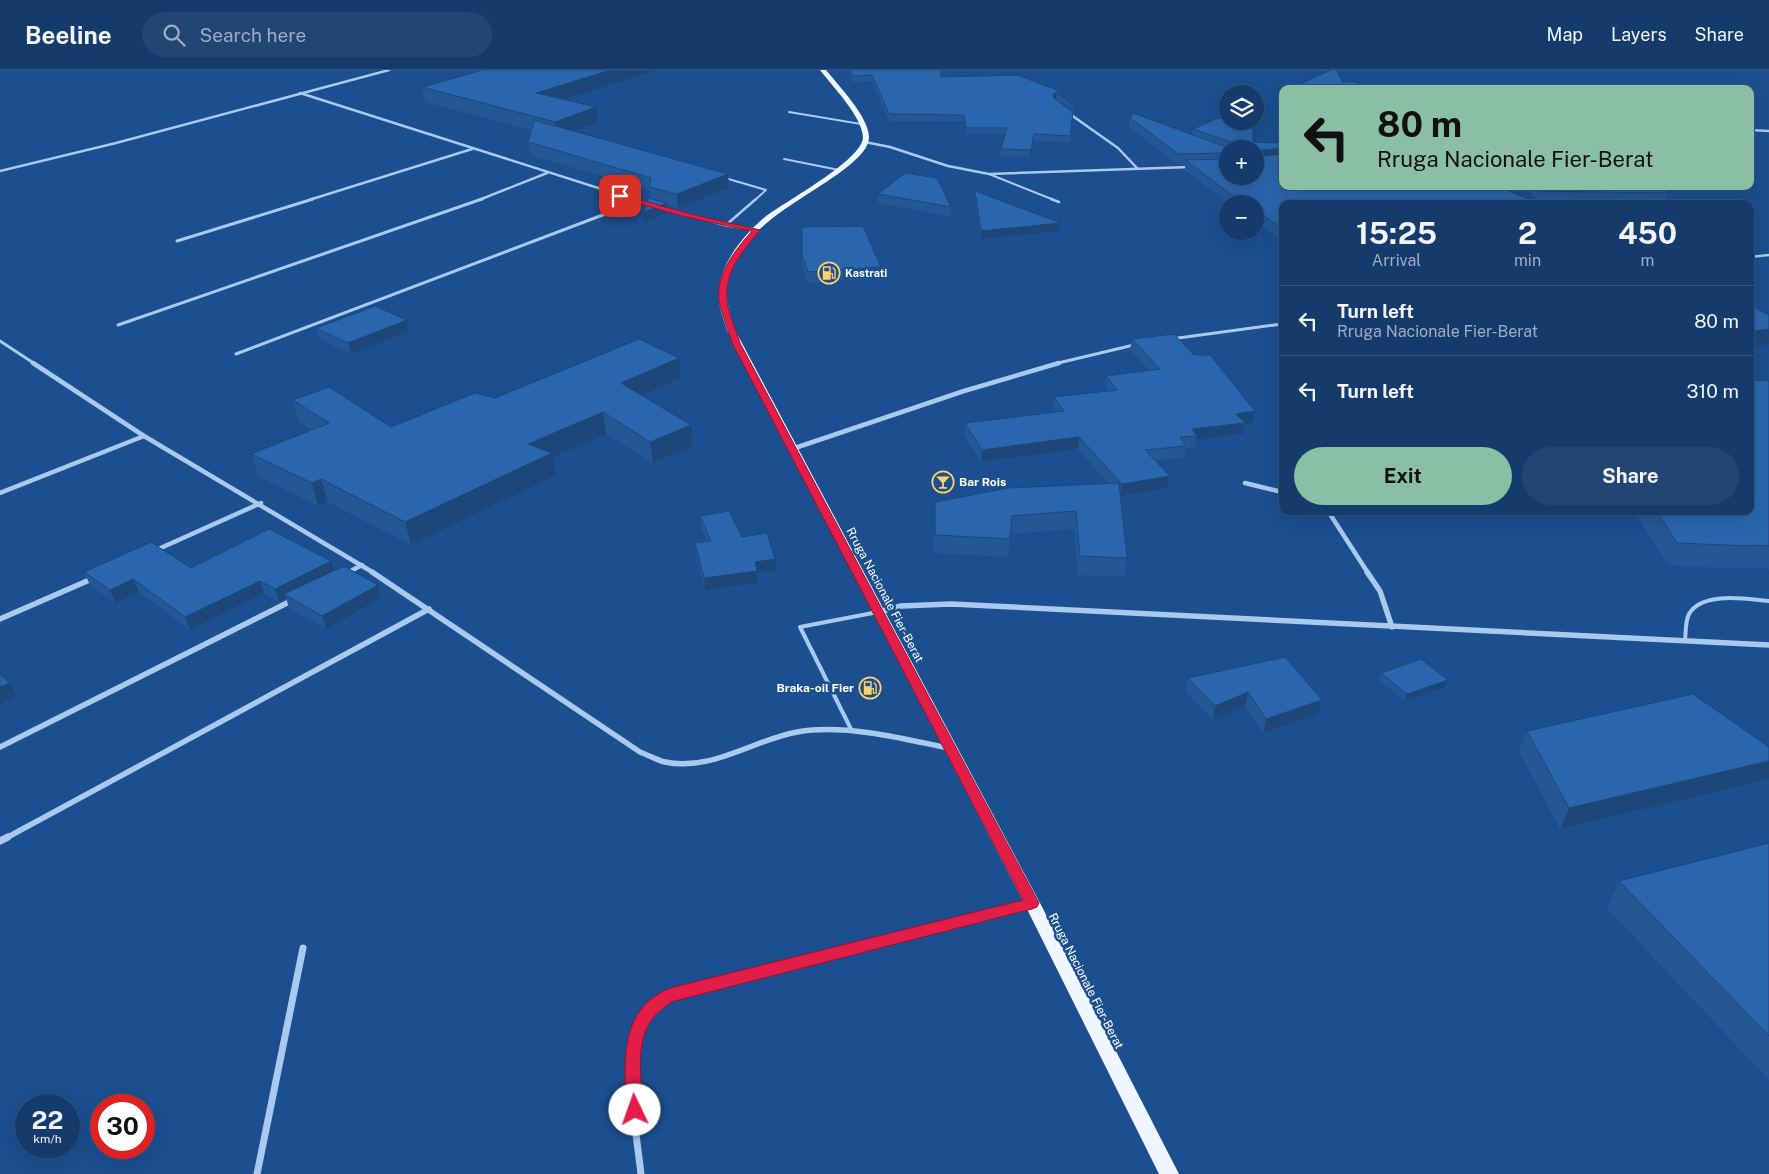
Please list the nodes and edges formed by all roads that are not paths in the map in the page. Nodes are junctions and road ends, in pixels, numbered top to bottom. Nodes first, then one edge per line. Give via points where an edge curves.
1 (390, 70) edge
2 (823, 70) edge
3 (300, 93) junction
4 (1063, 108) edge
5 (789, 112) dead end
6 (861, 124) junction
7 (1754, 130) edge
8 (1769, 131) edge
9 (866, 142) junction
10 (473, 149) junction
11 (784, 159) dead end
12 (1199, 166) edge
13 (1137, 168) junction
14 (840, 170) junction
15 (0, 171) edge
16 (547, 173) junction
17 (989, 174) junction
18 (720, 177) edge
19 (638, 201) junction
20 (1059, 202) dead end
21 (726, 225) junction
22 (756, 230) junction
23 (177, 241) dead end
24 (1769, 254) edge
25 (1754, 256) edge
26 (1279, 324) edge
27 (118, 325) dead end
28 (1165, 340) edge
29 (0, 341) edge
30 (1148, 342) edge
31 (236, 354) dead end
32 (144, 436) junction
33 (792, 449) junction
34 (1245, 483) dead end
35 (1279, 491) edge
36 (0, 493) edge
37 (261, 503) junction
38 (1331, 515) edge
39 (144, 555) edge
40 (362, 565) junction
41 (345, 574) edge
42 (99, 575) edge
43 (300, 596) edge
44 (1769, 601) edge
45 (429, 609) junction
46 (878, 612) junction
47 (0, 619) edge
48 (1392, 627) junction
49 (1685, 641) junction
50 (1769, 645) edge
51 (852, 731) junction
52 (0, 747) edge
53 (951, 749) junction
54 (0, 841) edge
55 (1032, 903) junction
56 (302, 948) dead end
57 (257, 1174) edge
58 (640, 1174) edge
59 (1168, 1174) edge

1 - 3 street
2 - 6 main road
3 - 10 street
3 - 15 street
4 - 13 street via 1118,148
5 - 6 lane
6 - 9 main road
7 - 8 street
9 - 14 main road, Rruga Nacionale Fier-Berat via 858,156
9 - 17 street
10 - 16 street
10 - 23 street
11 - 14 lane
12 - 13 street
13 - 17 street
14 - 22 main road, Rruga Nacionale Fier-Berat via 774,214
16 - 19 street
16 - 27 street via 463,206
17 - 20 lane
18 - 21 lane via 766,190
19 - 21 street
19 - 31 street
21 - 22 street
22 - 33 main road, Rruga Nacionale Fier-Berat via 728,270 723,299 736,343
24 - 25 lane
26 - 28 street
29 - 32 street
30 - 33 street via 1090,354
32 - 36 street
32 - 37 street
33 - 46 main road, Rruga Nacionale Fier-Berat
34 - 35 street
37 - 39 street
37 - 40 street
38 - 48 street via 1380,591
40 - 41 street
40 - 45 street
42 - 47 street
43 - 52 street
44 - 49 lane via 1708,599 1695,605 1688,614
45 - 51 street via 640,752 665,762 690,764 792,732 821,729
45 - 54 street
46 - 48 street via 901,606 951,604
46 - 51 lane via 800,627
46 - 53 main road, Rruga Nacionale Fier-Berat
48 - 49 street
49 - 50 street
51 - 53 street
53 - 55 main road, Rruga Nacionale Fier-Berat
55 - 58 street via 666,997 648,1013 637,1032 633,1053
55 - 59 main road, Rruga Nacionale Fier-Berat
56 - 57 street

